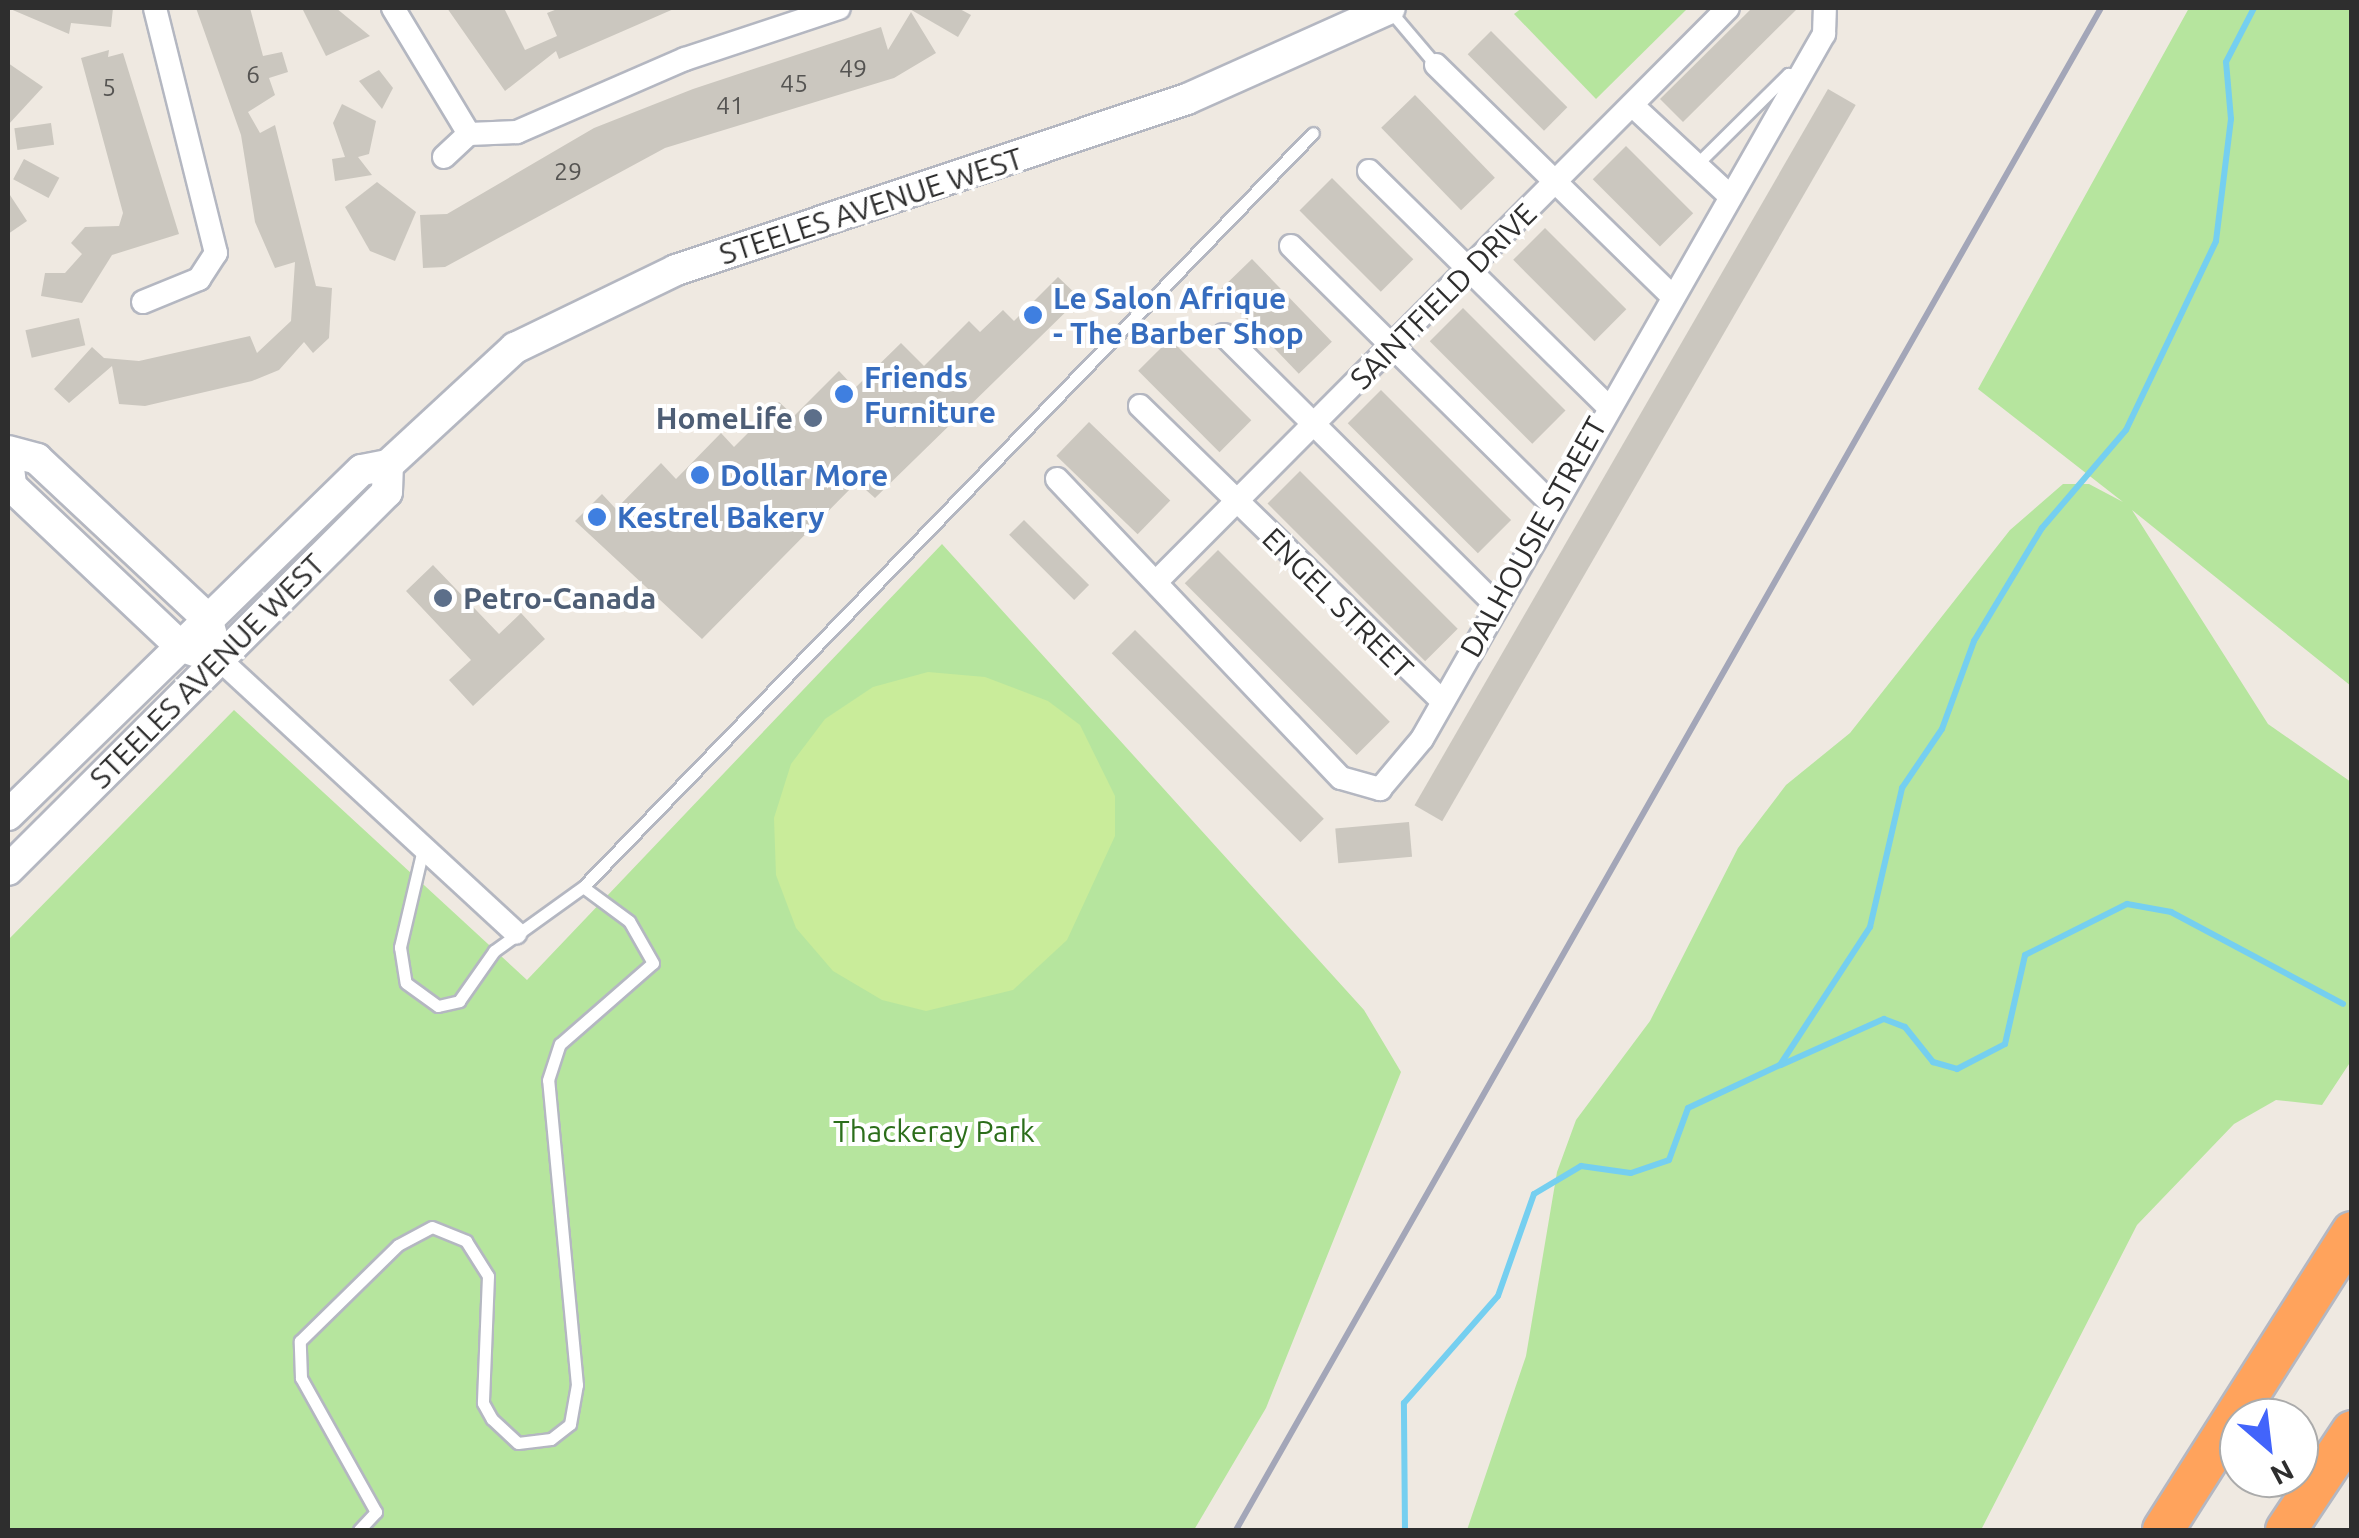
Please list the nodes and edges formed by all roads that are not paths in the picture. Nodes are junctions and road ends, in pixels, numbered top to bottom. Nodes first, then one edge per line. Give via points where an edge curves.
1 (155, 8) edge
2 (393, 8) edge
3 (839, 8) edge
4 (1389, 8) edge
5 (1728, 8) edge
6 (1824, 8) edge
7 (1436, 66) joint
8 (1798, 76) junction
9 (1632, 105) junction
10 (469, 134) junction
11 (1313, 134) dead end
12 (444, 157) dead end
13 (1695, 166) junction
14 (1369, 171) dead end
15 (1556, 183) junction
16 (1729, 195) junction
17 (1291, 246) dead end
18 (1469, 269) junction
19 (1671, 295) junction
20 (143, 302) dead end
21 (1224, 335) dead end
22 (1395, 345) junction
23 (1140, 406) dead end
24 (1607, 406) junction
25 (1315, 424) junction
26 (8, 451) edge
27 (8, 460) edge
28 (388, 464) junction
29 (1057, 479) dead end
30 (1551, 502) junction
31 (1237, 503) junction
32 (1156, 582) junction
33 (1496, 605) junction
34 (207, 618) junction
35 (180, 646) junction
36 (218, 658) junction
37 (1441, 700) junction
38 (8, 815) edge
39 (424, 845) junction
40 (8, 870) edge
41 (584, 887) junction
42 (516, 933) junction
43 (2352, 1232) edge
44 (2352, 1431) edge
45 (359, 1530) edge
46 (2163, 1530) edge
47 (2286, 1530) edge

1 - 20 street via 216,253 200,279
2 - 10 street
3 - 10 street via 668,65 518,132
4 - 7 lane
4 - 28 main road, STEELES AVENUE WEST via 1187,99 596,302 516,348
5 - 9 street, SAINTFIELD DRIVE
6 - 8 street, DALHOUSIE STREET via 1824,34
7 - 15 street
8 - 13 lane via 1788,74
8 - 16 street, DALHOUSIE STREET
9 - 13 street
9 - 15 street, SAINTFIELD DRIVE
10 - 12 street
11 - 41 lane
13 - 16 street
14 - 18 street
15 - 18 street, SAINTFIELD DRIVE
15 - 19 street
16 - 19 street, DALHOUSIE STREET
17 - 22 street
18 - 22 street, SAINTFIELD DRIVE
18 - 24 street
19 - 24 street, DALHOUSIE STREET
21 - 25 street
22 - 25 street, SAINTFIELD DRIVE
22 - 30 street
23 - 31 street, ENGEL STREET
24 - 30 street, DALHOUSIE STREET
25 - 31 street, SAINTFIELD DRIVE
25 - 33 street
26 - 34 main road via 37,459
27 - 35 main road via 11,486
28 - 34 main road, STEELES AVENUE WEST via 362,470
28 - 36 main road, STEELES AVENUE WEST via 386,492
29 - 32 street
30 - 33 street, DALHOUSIE STREET
31 - 32 street, SAINTFIELD DRIVE
31 - 37 street, ENGEL STREET
32 - 37 street, DALHOUSIE STREET via 1361,790 1396,778
33 - 37 street, DALHOUSIE STREET
34 - 35 main road, STEELES AVENUE WEST
34 - 36 main road
35 - 36 main road
35 - 38 main road, STEELES AVENUE WEST
36 - 39 street
36 - 40 main road, STEELES AVENUE WEST
39 - 42 street
39 - 42 lane via 400,947 418,999 458,1001
41 - 42 lane
41 - 45 lane via 629,922 653,963 560,1044 548,1080 577,1385 570,1424 551,1440 518,1443 492,1418 483,1402 488,1276 466,1241 432,1227 398,1245 300,1341 301,1378 376,1512
43 - 46 highway
44 - 47 highway

